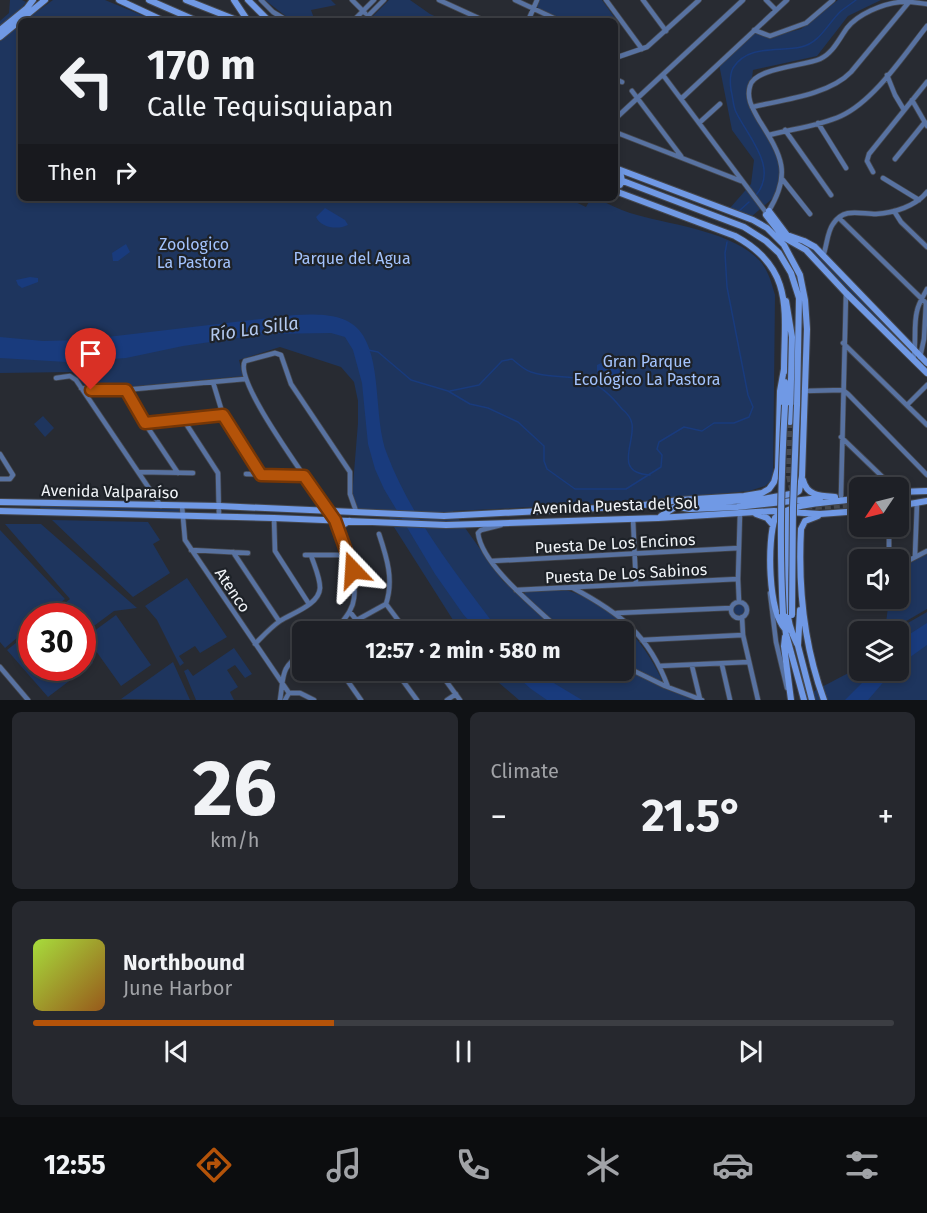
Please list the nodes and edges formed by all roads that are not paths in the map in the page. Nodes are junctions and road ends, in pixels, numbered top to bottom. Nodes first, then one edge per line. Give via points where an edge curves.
1 (33, 0) edge
2 (45, 0) edge
3 (111, 0) edge
4 (149, 0) edge
5 (186, 0) edge
6 (234, 0) edge
7 (248, 0) edge
8 (261, 0) edge
9 (352, 0) edge
10 (374, 0) edge
11 (384, 0) edge
12 (439, 0) edge
13 (514, 0) edge
14 (537, 0) edge
15 (606, 0) edge
16 (643, 0) edge
17 (699, 0) edge
18 (743, 0) edge
19 (766, 0) edge
20 (787, 0) edge
21 (833, 0) edge
22 (122, 2) edge
23 (909, 2) junction
24 (927, 4) edge
25 (534, 8) junction
26 (776, 10) junction
27 (363, 11) junction
28 (218, 13) junction
29 (368, 16) joint
30 (23, 18) edge
31 (157, 18) edge
32 (190, 18) edge
33 (219, 18) edge
34 (231, 18) edge
35 (246, 18) edge
36 (266, 18) edge
37 (283, 18) edge
38 (356, 18) edge
39 (478, 18) edge
40 (529, 18) edge
41 (554, 18) edge
42 (18, 22) edge
43 (623, 24) junction
44 (618, 26) edge
45 (927, 26) edge
46 (0, 30) edge
47 (666, 30) junction
48 (754, 30) junction
49 (0, 37) edge
50 (642, 49) junction
51 (618, 57) edge
52 (663, 75) junction
53 (887, 75) junction
54 (618, 80) edge
55 (622, 82) dead end
56 (927, 82) edge
57 (632, 91) dead end
58 (637, 98) junction
59 (681, 99) junction
60 (912, 100) junction
61 (720, 104) dead end
62 (752, 107) junction
63 (904, 110) junction
64 (618, 116) edge
65 (699, 123) junction
66 (818, 123) junction
67 (926, 124) edge
68 (785, 130) junction
69 (618, 133) edge
70 (769, 135) junction
71 (682, 157) junction
72 (895, 159) dead end
73 (846, 168) dead end
74 (618, 171) edge
75 (873, 172) dead end
76 (618, 173) edge
77 (883, 178) dead end
78 (618, 179) edge
79 (783, 180) junction
80 (622, 181) junction
81 (741, 181) junction
82 (618, 186) edge
83 (618, 192) edge
84 (927, 192) edge
85 (831, 195) dead end
86 (919, 200) junction
87 (710, 202) junction
88 (894, 211) junction
89 (766, 212) junction
90 (810, 214) dead end
91 (719, 217) junction
92 (839, 218) junction
93 (769, 225) junction
94 (795, 243) junction
95 (809, 247) junction
96 (927, 247) edge
97 (788, 253) junction
98 (823, 255) junction
99 (846, 293) junction
100 (784, 294) junction
101 (924, 294) edge
102 (926, 303) edge
103 (807, 329) junction
104 (843, 343) junction
105 (918, 354) junction
106 (915, 362) junction
107 (927, 363) edge
108 (797, 365) junction
109 (784, 369) junction
110 (927, 373) edge
111 (56, 378) dead end
112 (245, 380) junction
113 (213, 382) junction
114 (927, 385) edge
115 (81, 388) junction
116 (126, 390) junction
117 (843, 390) junction
118 (804, 391) junction
119 (907, 405) junction
120 (223, 415) junction
121 (183, 418) junction
122 (790, 422) tunnel mouth
123 (145, 423) junction
124 (927, 425) edge
125 (841, 437) junction
126 (0, 454) edge
127 (138, 472) junction
128 (178, 473) junction
129 (193, 473) dead end
130 (246, 474) dead end
131 (261, 475) junction
132 (927, 475) edge
133 (304, 476) junction
134 (802, 476) junction
135 (883, 477) edge
136 (775, 478) junction
137 (0, 479) edge
138 (927, 491) edge
139 (909, 492) edge
140 (785, 495) junction
141 (838, 496) junction
142 (849, 496) edge
143 (849, 497) edge
144 (815, 501) junction
145 (927, 501) edge
146 (0, 502) edge
147 (660, 503) junction
148 (770, 503) junction
149 (917, 503) junction
150 (796, 504) junction
151 (909, 504) edge
152 (161, 506) junction
153 (182, 506) junction
154 (219, 506) junction
155 (636, 506) junction
156 (677, 506) junction
157 (616, 507) junction
158 (782, 509) junction
159 (328, 510) junction
160 (0, 511) edge
161 (849, 511) edge
162 (356, 512) junction
163 (837, 512) junction
164 (740, 513) junction
165 (750, 513) junction
166 (820, 513) junction
167 (182, 516) junction
168 (219, 516) junction
169 (274, 518) junction
170 (636, 518) junction
171 (658, 518) junction
172 (615, 519) junction
173 (335, 520) junction
174 (349, 521) junction
175 (505, 523) junction
176 (773, 525) junction
177 (339, 532) junction
178 (379, 534) dead end
179 (739, 549) junction
180 (191, 550) junction
181 (927, 551) edge
182 (233, 552) junction
183 (248, 553) dead end
184 (634, 554) junction
185 (348, 555) junction
186 (915, 556) junction
187 (909, 560) edge
188 (492, 561) junction
189 (770, 567) junction
190 (738, 579) junction
191 (636, 584) junction
192 (572, 587) junction
193 (516, 590) junction
194 (739, 601) junction
195 (801, 601) junction
196 (309, 604) junction
197 (386, 604) junction
198 (731, 608) junction
199 (350, 612) junction
200 (616, 613) junction
201 (742, 617) junction
202 (358, 619) junction
203 (279, 621) junction
204 (343, 621) edge
205 (355, 621) edge
206 (399, 621) edge
207 (550, 621) edge
208 (785, 631) junction
209 (743, 635) junction
210 (642, 640) junction
211 (255, 644) junction
212 (797, 645) junction
213 (292, 662) edge
214 (749, 662) junction
215 (722, 665) junction
216 (659, 666) junction
217 (692, 666) junction
218 (0, 668) edge
219 (634, 671) edge
220 (281, 681) junction
221 (348, 681) edge
222 (403, 681) edge
223 (446, 681) edge
224 (668, 687) junction
225 (805, 691) junction
226 (289, 693) junction
227 (456, 694) junction
228 (701, 699) edge
229 (28, 700) edge
230 (280, 700) edge
231 (285, 700) edge
232 (314, 700) edge
233 (361, 700) edge
234 (417, 700) edge
235 (447, 700) edge
236 (460, 700) edge
237 (730, 700) edge
238 (758, 700) edge
239 (791, 700) edge
240 (804, 700) edge
241 (812, 700) edge
242 (824, 700) edge

1 - 46 main road
2 - 30 main road
3 - 22 main road
4 - 32 main road
5 - 28 main road
6 - 35 main road
7 - 36 main road
8 - 37 street
9 - 27 street
10 - 27 street
11 - 29 street
12 - 39 street
13 - 25 street
14 - 25 street
15 - 43 street
16 - 47 street
17 - 47 street
18 - 52 street
19 - 26 street
20 - 26 street
21 - 48 street via 803,25 770,36
22 - 31 main road
23 - 24 street
23 - 62 street via 841,81
23 - 62 street via 886,5 864,15 849,25 822,58 756,76 749,87
25 - 40 street
25 - 41 street
26 - 48 street
27 - 29 street
27 - 38 street
28 - 33 main road
28 - 34 main road
42 - 49 main road
43 - 44 street
43 - 50 street
45 - 53 street
47 - 50 street
48 - 59 street
50 - 51 street
52 - 58 street
52 - 59 street
53 - 63 street
53 - 66 street via 854,110
54 - 55 street
56 - 60 street
57 - 58 street
58 - 64 street
58 - 71 street
59 - 65 street
60 - 63 street
60 - 67 street
61 - 65 street
62 - 70 street
63 - 75 street via 869,154 867,161
65 - 81 street
66 - 68 street
66 - 73 street
67 - 72 street
68 - 70 street
68 - 85 street
69 - 71 street
70 - 79 street via 778,153
71 - 81 street
74 - 87 main road
76 - 80 main road
77 - 86 street
78 - 80 main road
79 - 89 street
79 - 90 street
80 - 82 main road
80 - 91 main road
81 - 89 street
83 - 100 main road via 746,242 770,264
84 - 86 street
86 - 88 street
87 - 91 main road
87 - 93 main road
88 - 92 street via 852,212
88 - 96 street
89 - 93 main road
89 - 95 main road via 787,235
91 - 108 main road via 756,233 787,265 799,298
92 - 98 street via 831,227
92 - 101 street
93 - 94 main road
93 - 97 main road
94 - 95 main road
94 - 97 main road
95 - 98 main road
95 - 99 main road
97 - 103 main road via 802,283
98 - 105 main road
99 - 104 street
99 - 106 main road
100 - 109 main road
100 - 122 main road via 792,337
101 - 102 street
101 - 105 street via 916,317
102 - 105 street via 924,339
103 - 108 main road
103 - 118 main road
104 - 117 street
104 - 119 street
105 - 106 street
105 - 107 main road
106 - 110 main road
108 - 150 main road, bridge
109 - 136 main road
109 - 158 main road, bridge
111 - 115 street via 72,376
112 - 113 street
112 - 133 street
112 - 162 street via 243,363 279,354 283,358 295,391 350,472 350,494
113 - 116 street
113 - 120 street
114 - 119 street
115 - 116 street
115 - 127 street
116 - 123 street
117 - 118 street
117 - 125 street
117 - 132 street
118 - 134 main road
119 - 124 street
120 - 121 street
120 - 131 street
121 - 123 street
121 - 154 street via 218,472
123 - 128 street
125 - 135 street
125 - 141 street
126 - 137 street via 13,475
127 - 128 street
127 - 152 street
128 - 129 street
130 - 131 street
131 - 133 street
133 - 159 street
134 - 140 main road via 799,491
134 - 141 main road via 808,491
136 - 140 main road
136 - 147 main road, Avenida Puesta del Sol via 762,493
138 - 139 main road
140 - 156 main road
141 - 142 main road
141 - 144 main road
143 - 144 main road
144 - 150 main road
144 - 166 main road via 814,509
145 - 149 main road
146 - 152 main road, Avenida Valparaíso
147 - 155 main road, Avenida Puesta del Sol
147 - 156 main road, Avenida Puesta del Sol
148 - 150 main road, Avenida Puesta del Sol
148 - 156 main road, Avenida Puesta del Sol via 694,509
148 - 158 main road
149 - 151 main road
149 - 186 street
150 - 158 main road
150 - 212 main road, bridge via 792,615
152 - 153 main road, Avenida Valparaíso
153 - 154 main road, Avenida Valparaíso
153 - 167 street, Atenco
154 - 159 main road, Avenida Valparaíso
154 - 168 street
155 - 157 main road, Avenida Puesta del Sol
155 - 170 main road via 641,512
156 - 171 main road
157 - 162 main road, Avenida Puesta del Sol via 444,516
157 - 172 main road
158 - 165 main road, Avenida Puesta del Sol
158 - 166 main road
158 - 176 main road
158 - 208 main road, bridge via 780,568
158 - 212 main road via 787,524 787,609
159 - 162 main road, Avenida Puesta del Sol
159 - 173 street
160 - 167 main road, Avenida Valparaíso
161 - 163 main road
163 - 166 main road
163 - 195 main road via 813,517 802,526
164 - 165 main road, Avenida Puesta del Sol
164 - 171 main road, Avenida Puesta del Sol
164 - 179 street
165 - 176 main road via 767,518
167 - 168 main road, Avenida Valparaíso
167 - 180 street, Atenco via 185,540
168 - 169 main road, Avenida Valparaíso
169 - 173 main road, Avenida Valparaíso
169 - 196 street via 275,551
170 - 171 main road, Avenida Puesta del Sol
170 - 172 main road, Avenida Puesta del Sol
170 - 184 street
172 - 175 main road, Avenida Puesta del Sol
173 - 174 main road
173 - 177 street
174 - 175 main road, Avenida Puesta del Sol
174 - 177 main road
175 - 188 street via 478,533
176 - 189 main road
177 - 185 street
178 - 197 street via 391,582
179 - 184 street, Puesta De Los Encinos
179 - 190 street
180 - 182 street
180 - 211 street, Atenco
181 - 186 street
182 - 183 street
182 - 203 street
184 - 188 street, Puesta De Los Encinos
184 - 191 street
185 - 196 street via 308,555 320,587
185 - 199 street via 354,580
186 - 187 street
188 - 193 street
189 - 208 main road via 776,615
189 - 239 street via 776,642
190 - 191 street, Puesta De Los Sabinos
190 - 194 street
191 - 192 street, Puesta De Los Sabinos
192 - 193 street, Puesta De Los Sabinos
192 - 200 street
193 - 207 street
194 - 198 street
194 - 201 street via 747,609
195 - 212 main road
195 - 242 main road
196 - 203 street
197 - 202 street
197 - 206 street
198 - 200 street
198 - 201 street via 735,616
199 - 202 street
199 - 204 street
200 - 210 street
201 - 209 street
202 - 205 street
203 - 211 street
208 - 225 main road
208 - 239 main road
209 - 210 street
209 - 214 street
210 - 216 street
211 - 220 street, Atenco
212 - 225 main road
213 - 220 street
214 - 215 street
214 - 238 street
215 - 217 street
215 - 237 street
216 - 217 street
216 - 224 street
217 - 228 street
218 - 229 street
219 - 224 street
220 - 226 street, Atenco
220 - 230 street
221 - 233 street
222 - 234 street
223 - 227 street
224 - 228 street
225 - 240 main road
225 - 241 main road
226 - 231 street
226 - 232 street
227 - 235 street
227 - 236 street

